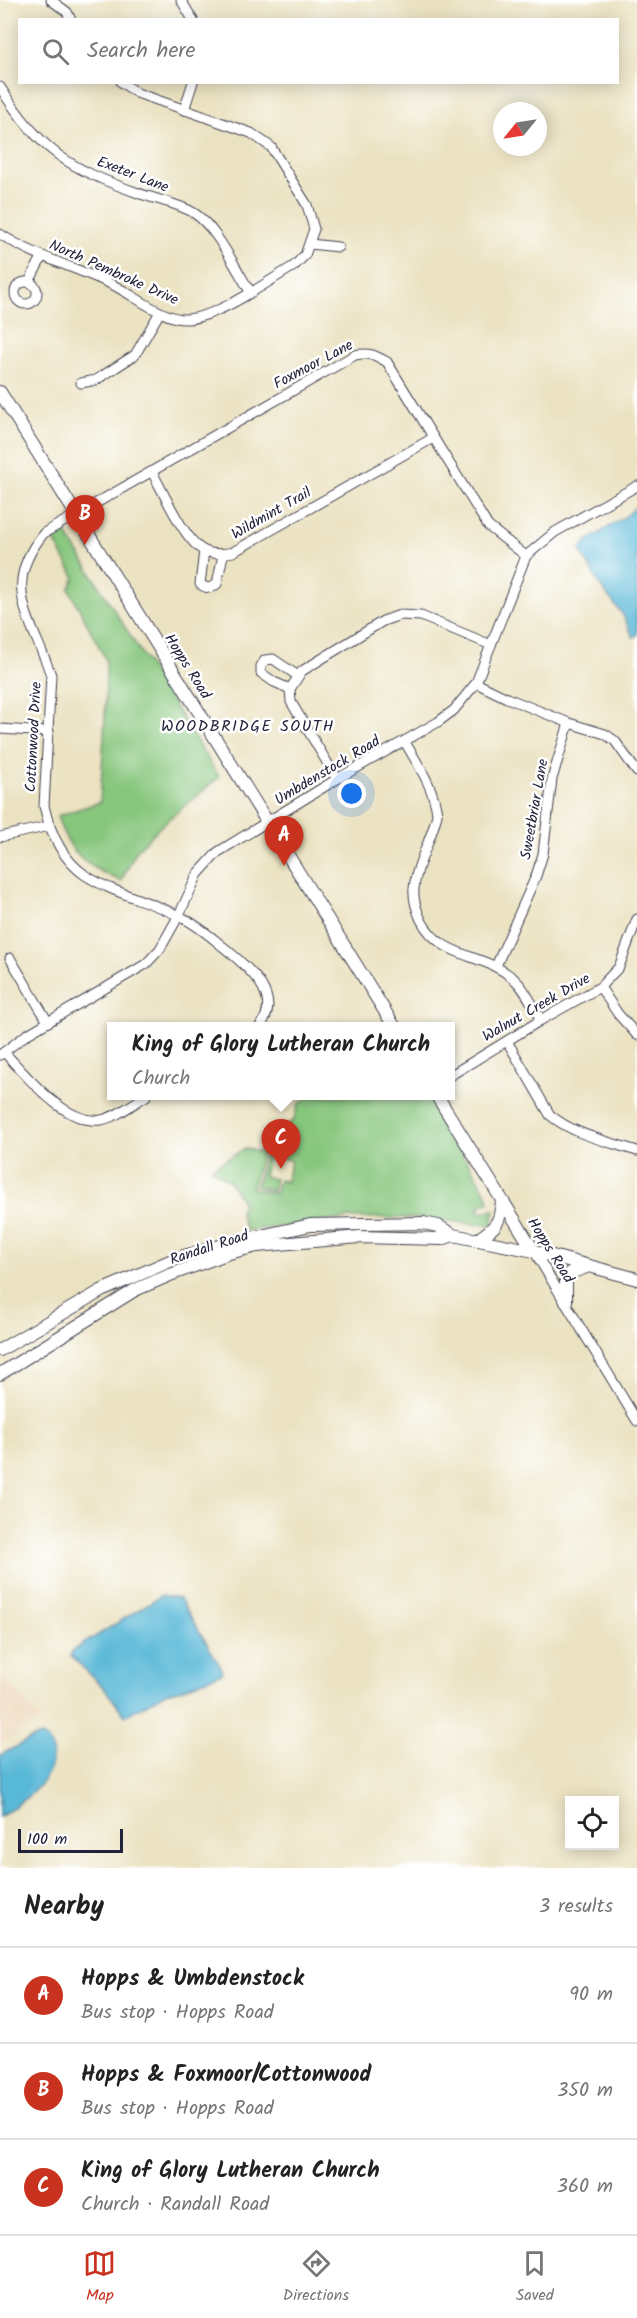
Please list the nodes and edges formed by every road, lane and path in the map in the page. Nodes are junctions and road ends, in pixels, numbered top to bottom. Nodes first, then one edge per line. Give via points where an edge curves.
1 (51, 0) edge
2 (181, 0) edge
3 (70, 18) edge
4 (192, 18) edge
5 (124, 84) edge
6 (192, 84) edge
7 (0, 87) edge
8 (184, 110) junction
9 (0, 234) edge
10 (310, 244) junction
11 (338, 247) dead end
12 (42, 257) junction
13 (29, 282) dead end
14 (250, 291) junction
15 (160, 312) junction
16 (81, 383) dead end
17 (0, 392) edge
18 (433, 438) junction
19 (152, 472) junction
20 (637, 486) edge
21 (77, 515) junction
22 (204, 551) junction
23 (223, 555) junction
24 (525, 556) junction
25 (491, 645) junction
26 (298, 676) junction
27 (476, 683) junction
28 (290, 689) junction
29 (569, 723) junction
30 (0, 729) edge
31 (49, 732) junction
32 (405, 742) junction
33 (637, 772) edge
34 (337, 779) junction
35 (268, 823) junction
36 (49, 826) junction
37 (0, 837) edge
38 (179, 915) junction
39 (637, 919) edge
40 (10, 958) dead end
41 (496, 966) junction
42 (600, 987) junction
43 (541, 1020) junction
44 (48, 1022) junction
45 (263, 1022) edge
46 (392, 1022) edge
47 (637, 1035) edge
48 (507, 1041) junction
49 (2, 1054) edge
50 (455, 1072) edge
51 (138, 1100) edge
52 (440, 1100) edge
53 (637, 1150) edge
54 (502, 1201) junction
55 (453, 1235) junction
56 (477, 1240) junction
57 (534, 1251) junction
58 (590, 1266) junction
59 (637, 1279) edge
60 (566, 1302) junction
61 (0, 1350) edge
62 (0, 1374) edge
63 (637, 1421) edge

1 - 3 street
2 - 4 street
5 - 8 street via 137,93
6 - 8 street
7 - 14 street, Exeter Lane via 38,140 65,161 98,179 194,213 210,227
8 - 10 street via 251,133 271,147 307,205 314,229
9 - 12 street, North Pembroke Drive
10 - 11 street
10 - 14 street, North Pembroke Drive via 294,266
12 - 13 street
12 - 15 street, North Pembroke Drive via 112,285
14 - 15 street, North Pembroke Drive via 208,316 185,320
15 - 16 street via 135,355 96,380
17 - 21 main road, Hopps Road
18 - 19 street, Foxmoor Lane via 387,362 364,353
18 - 23 street, Wildmint Trail
18 - 24 street, Foxmoor Lane via 488,526
19 - 21 street, Foxmoor Lane
19 - 22 street via 188,536
20 - 24 street via 555,532
21 - 31 street, Cottonwood Drive via 32,543 11,581 19,616 51,675
21 - 35 main road, Hopps Road
22 - 23 street, Wildmint Trail
22 - 23 street via 200,584 206,588 217,584
24 - 25 street, Umbdenstock Road
25 - 26 street via 422,616 400,615 383,621
25 - 27 street, Umbdenstock Road
26 - 28 street
26 - 28 street via 273,659 265,660 261,666 261,673
27 - 29 street
27 - 32 street, Umbdenstock Road via 454,710
28 - 34 street via 291,702
29 - 33 street via 615,741
29 - 41 street, Sweetbriar Lane via 552,779 543,854
30 - 31 street
31 - 36 street, Cottonwood Drive via 44,806
32 - 34 street, Umbdenstock Road
32 - 41 street via 429,786 437,814 414,890 420,918 437,942
34 - 35 street, Umbdenstock Road
35 - 38 street, Umbdenstock Road via 208,861
35 - 46 main road, Hopps Road
36 - 37 street
36 - 38 street, Cottonwood Drive via 63,853 86,875
38 - 44 street, Umbdenstock Road via 160,949 146,964
38 - 45 street, Cottonwood Drive via 205,932 260,982 268,1002
39 - 42 street, Walnut Creek Drive via 619,968
40 - 44 street
41 - 43 street via 523,988
42 - 43 street, Walnut Creek Drive
42 - 47 street
43 - 48 street, Walnut Creek Drive
44 - 49 street, Umbdenstock Road
48 - 50 street, Walnut Creek Drive
48 - 53 street via 550,1115 571,1130
49 - 51 street via 40,1090 85,1120 109,1118
52 - 54 main road, Hopps Road
54 - 56 main road via 496,1228
54 - 57 main road, Hopps Road
55 - 56 main road, Randall Road
55 - 61 main road, Randall Road via 423,1223 310,1226 234,1242 129,1277
55 - 62 main road, Randall Road via 441,1239 336,1239 257,1246 230,1253 135,1290
56 - 57 main road, Randall Road
57 - 58 main road, Randall Road
57 - 60 street, Hopps Road
58 - 59 main road, Randall Road
58 - 60 main road via 570,1273 566,1280
60 - 63 street, Hopps Road

